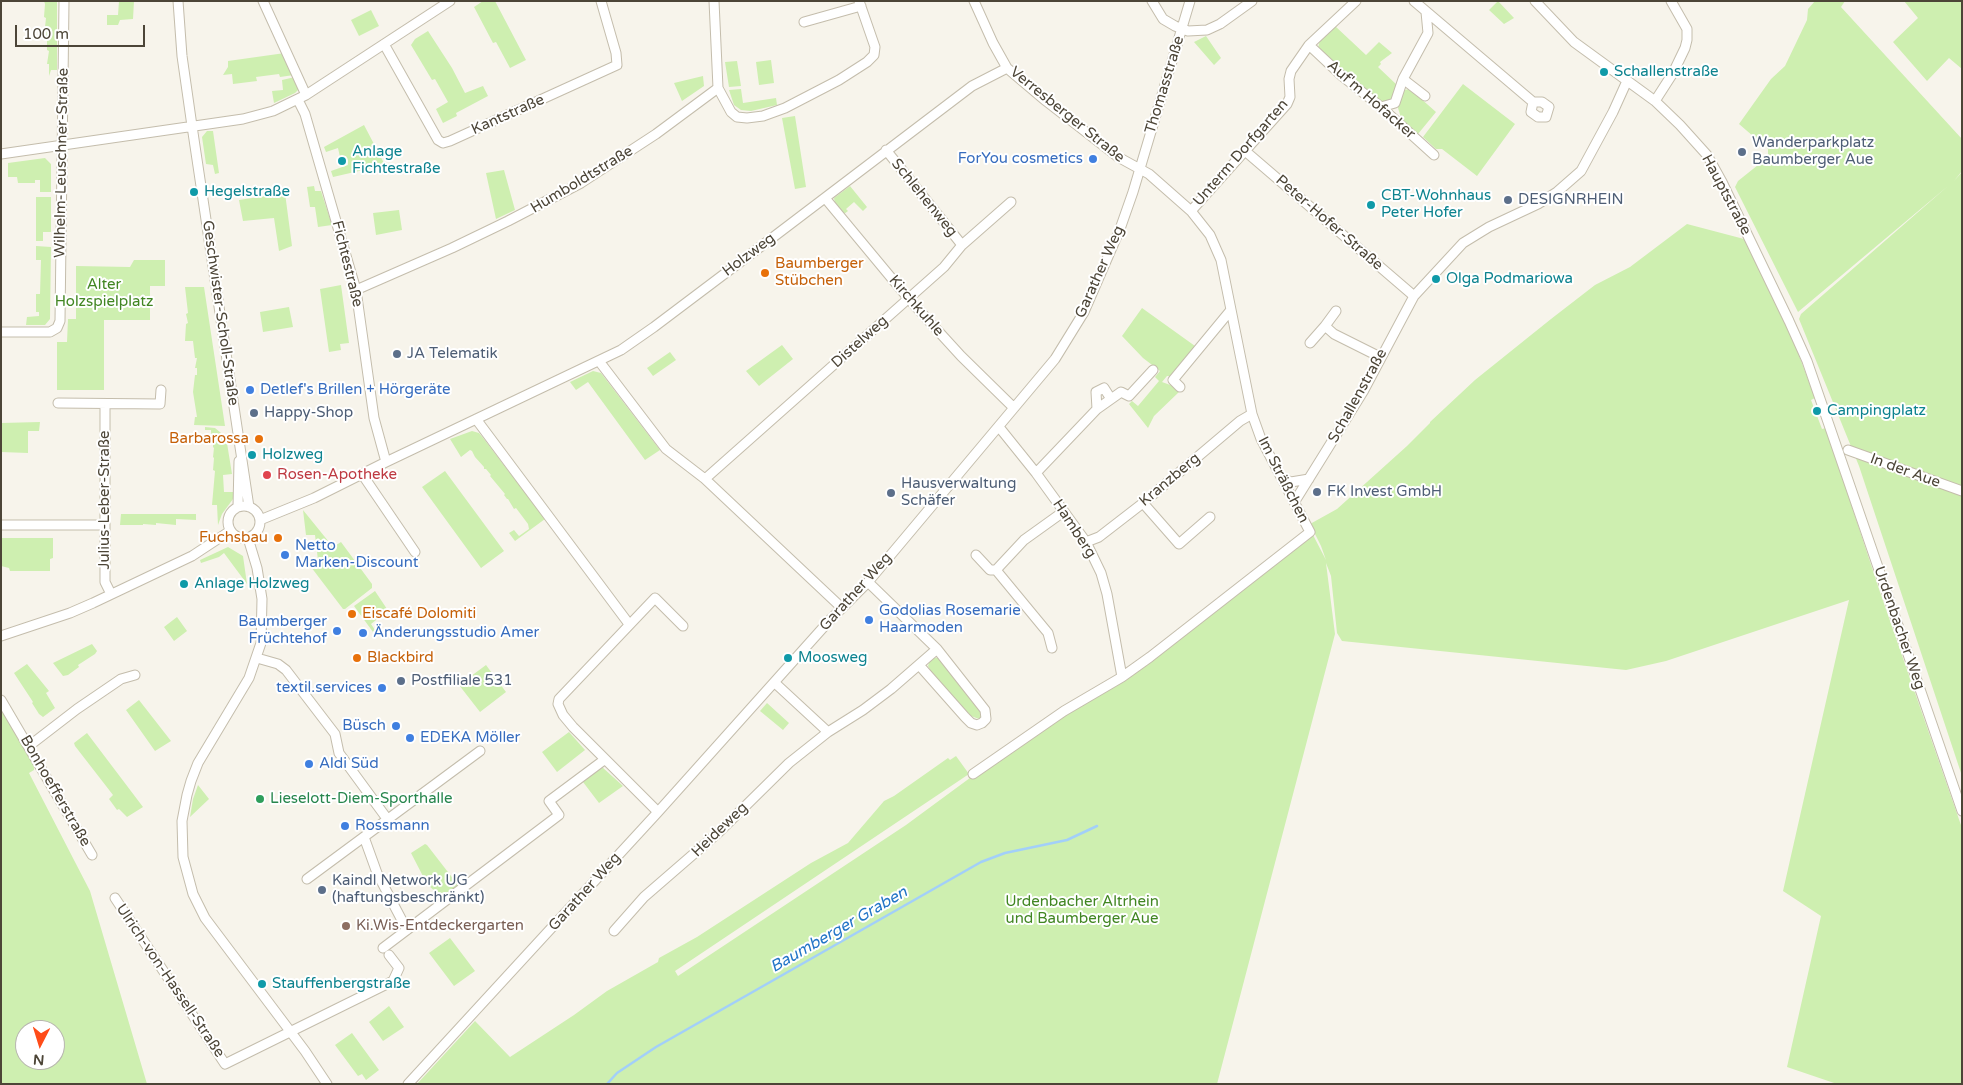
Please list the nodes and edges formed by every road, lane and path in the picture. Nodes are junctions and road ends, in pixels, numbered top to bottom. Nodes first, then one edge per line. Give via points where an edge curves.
1 (64, 1) edge
2 (178, 1) edge
3 (263, 1) edge
4 (450, 1) edge
5 (601, 1) edge
6 (714, 1) edge
7 (974, 1) edge
8 (1152, 1) edge
9 (1190, 1) edge
10 (1252, 1) edge
11 (1356, 1) edge
12 (1414, 1) edge
13 (1535, 1) edge
14 (1671, 1) edge
15 (860, 4) edge
16 (1426, 12) junction
17 (804, 22) dead end
18 (1442, 26) junction
19 (1182, 29) junction
20 (1428, 33) junction
21 (384, 44) junction
22 (1309, 45) junction
23 (1007, 68) junction
24 (1403, 79) junction
25 (1627, 81) junction
26 (718, 88) junction
27 (306, 95) junction
28 (1425, 96) dead end
29 (298, 100) junction
30 (1655, 101) junction
31 (1533, 102) dead end
32 (1395, 104) junction
33 (1381, 106) junction
34 (1397, 121) junction
35 (192, 126) junction
36 (61, 146) junction
37 (886, 150) junction
38 (1244, 150) junction
39 (1, 154) edge
40 (1434, 155) dead end
41 (1140, 169) junction
42 (826, 198) junction
43 (1011, 202) dead end
44 (1191, 211) junction
45 (962, 245) junction
46 (356, 290) junction
47 (1414, 296) junction
48 (908, 298) junction
49 (1230, 311) junction
50 (1336, 311) dead end
51 (1325, 326) junction
52 (1, 332) edge
53 (1310, 343) dead end
54 (1380, 358) junction
55 (599, 361) junction
56 (1153, 370) dead end
57 (1180, 387) dead end
58 (160, 390) dead end
59 (1111, 399) junction
60 (58, 403) dead end
61 (105, 404) junction
62 (1014, 408) junction
63 (1097, 409) junction
64 (1252, 414) junction
65 (476, 418) junction
66 (998, 426) junction
67 (240, 446) junction
68 (1837, 446) joint
69 (1848, 450) dead end
70 (386, 462) junction
71 (1036, 473) junction
72 (362, 474) junction
73 (705, 479) junction
74 (1283, 479) junction
75 (1309, 479) junction
76 (1962, 491) edge
77 (1295, 501) junction
78 (1144, 503) junction
79 (238, 507) junction
80 (250, 507) junction
81 (1064, 512) junction
82 (1210, 517) dead end
83 (260, 520) junction
84 (1, 525) edge
85 (105, 525) junction
86 (230, 531) junction
87 (248, 538) junction
88 (1086, 542) junction
89 (415, 552) dead end
90 (976, 555) dead end
91 (996, 570) junction
92 (868, 582) junction
93 (111, 594) junction
94 (842, 608) junction
95 (629, 624) junction
96 (683, 626) dead end
97 (1, 636) edge
98 (1052, 648) dead end
99 (937, 649) junction
100 (257, 658) junction
101 (919, 666) junction
102 (135, 675) dead end
103 (1122, 677) junction
104 (775, 683) junction
105 (1, 700) edge
106 (828, 732) junction
107 (29, 746) junction
108 (480, 751) dead end
109 (604, 760) junction
110 (973, 774) dead end
111 (1962, 810) edge
112 (658, 812) junction
113 (388, 820) junction
114 (364, 837) junction
115 (92, 855) dead end
116 (306, 879) dead end
117 (114, 898) dead end
118 (407, 930) junction
119 (614, 931) dead end
120 (289, 1032) junction
121 (326, 1084) edge
122 (408, 1084) edge

1 - 36 street, Wilhelm-Leuschner-Straße
2 - 35 street, Geschwister-Scholl-Straße
3 - 27 street
4 - 21 street
5 - 21 street, Kantstraße via 617,65 444,143 438,140
6 - 26 street
7 - 23 street, Verresberger Straße
8 - 19 street via 1163,19
9 - 19 street, Thomasstraße
10 - 19 street via 1206,30
11 - 22 street, Unterm Dorfgarten
12 - 16 street
13 - 25 street, Hauptstraße via 1574,42
14 - 30 street via 1687,29 1687,40 1673,73
15 - 17 street
15 - 26 street via 874,55 839,80 785,108 747,118 730,112
16 - 18 street
16 - 20 street
18 - 20 street
18 - 31 street
19 - 41 street, Thomasstraße
20 - 24 street
21 - 27 street
22 - 33 street, Auf'm Hofacker
22 - 38 street, Unterm Dorfgarten via 1291,71 1289,101
23 - 37 street, Holzweg via 972,86
23 - 41 street, Verresberger Straße via 1118,158
24 - 28 street
24 - 32 street
25 - 30 street, Hauptstraße
25 - 47 street, Schallenstraße via 1581,171 1538,204 1489,226 1464,243
26 - 46 street, Humboldtstraße via 656,134 573,188 452,248
27 - 29 street
29 - 35 street via 242,119
29 - 46 street, Fichtestraße via 305,114
30 - 68 street, Hauptstraße via 1707,155 1722,182 1798,340
32 - 33 street
32 - 34 street
33 - 34 street, Auf'm Hofacker
34 - 40 street, Auf'm Hofacker
35 - 36 street
35 - 67 street, Geschwister-Scholl-Straße
36 - 39 street
36 - 52 street, Wilhelm-Leuschner-Straße via 60,322 50,332
37 - 42 street, Holzweg
37 - 45 street, Schlehenweg
38 - 44 street, Unterm Dorfgarten
38 - 47 street, Peter-Hofer-Straße
41 - 44 street, Im Sträßchen
41 - 62 street, Garather Weg via 1120,230 1084,312 1055,359
42 - 48 street, Kirchkuhle
42 - 55 street, Holzweg via 654,327
43 - 45 street, Distelweg
44 - 49 street, Im Sträßchen via 1210,235 1220,260
45 - 48 street, Distelweg via 944,268
46 - 70 street, Fichtestraße via 374,418
47 - 54 street, Schallenstraße
48 - 62 street, Kirchkuhle via 960,356
48 - 73 street, Distelweg
49 - 57 street via 1173,380
49 - 64 street, Im Sträßchen
50 - 51 street
51 - 53 street
51 - 54 street
54 - 75 street, Schallenstraße
55 - 65 street, Holzweg
55 - 73 street via 666,449
56 - 59 street via 1129,396 1121,392
58 - 61 street via 160,404
59 - 63 street
59 - 63 street via 1104,388 1096,392
60 - 61 street
61 - 85 street, Julius-Leber-Straße
62 - 66 street, Garather Weg
63 - 71 street
64 - 74 street, Im Sträßchen via 1261,439
64 - 78 street, Kranzberg
65 - 70 street, Holzweg
65 - 95 street
66 - 71 street, Hamberg
66 - 92 street, Garather Weg
67 - 79 street, Geschwister-Scholl-Straße
67 - 80 street, Geschwister-Scholl-Straße
68 - 111 street, Urdenbacher Weg
69 - 76 street, In der Aue
70 - 72 street, Holzweg
71 - 81 street, Hamberg
72 - 83 street, Holzweg
72 - 89 street
73 - 94 street
74 - 75 street via 1291,482
74 - 77 street, Im Sträßchen
75 - 77 street, Schallenstraße
77 - 103 street, Im Sträßchen via 1310,532
78 - 82 street via 1179,544
78 - 88 street, Kranzberg
79 - 80 street
79 - 86 street via 230,513
80 - 83 street
81 - 88 street, Hamberg
81 - 91 street via 1024,540
83 - 87 street via 258,530
84 - 85 street
85 - 93 street, Julius-Leber-Straße via 105,582
86 - 87 street via 238,538
86 - 93 street via 192,556
87 - 100 street via 262,599 262,632
88 - 103 street, Hamberg via 1107,594
90 - 91 street via 990,570
91 - 98 street via 1048,633
92 - 94 street, Garather Weg
92 - 99 street
93 - 97 street via 70,613
94 - 104 street, Garather Weg
95 - 96 street via 655,598
95 - 109 street via 559,700 562,715
99 - 101 street, Heideweg
99 - 101 street via 985,710 986,719 982,724 971,723
100 - 113 street via 286,670 335,734 339,753
100 - 120 street via 191,781 182,822 183,857 193,894 205,918
101 - 106 street, Heideweg via 863,710
102 - 107 street via 121,679
103 - 110 street, Im Sträßchen via 1064,711
104 - 106 street
104 - 112 street, Garather Weg
105 - 107 street, Bonhoefferstraße
106 - 119 street, Heideweg via 789,763 693,857 657,886
107 - 115 street, Bonhoefferstraße
108 - 113 street
109 - 112 street
109 - 118 street via 549,801 559,815
112 - 122 street, Garather Weg
113 - 114 street
114 - 116 street
114 - 118 street via 377,873
117 - 120 street, Ulrich-von-Hassell-Straße via 225,1064
118 - 120 street via 386,951 399,968 393,981
120 - 121 street

